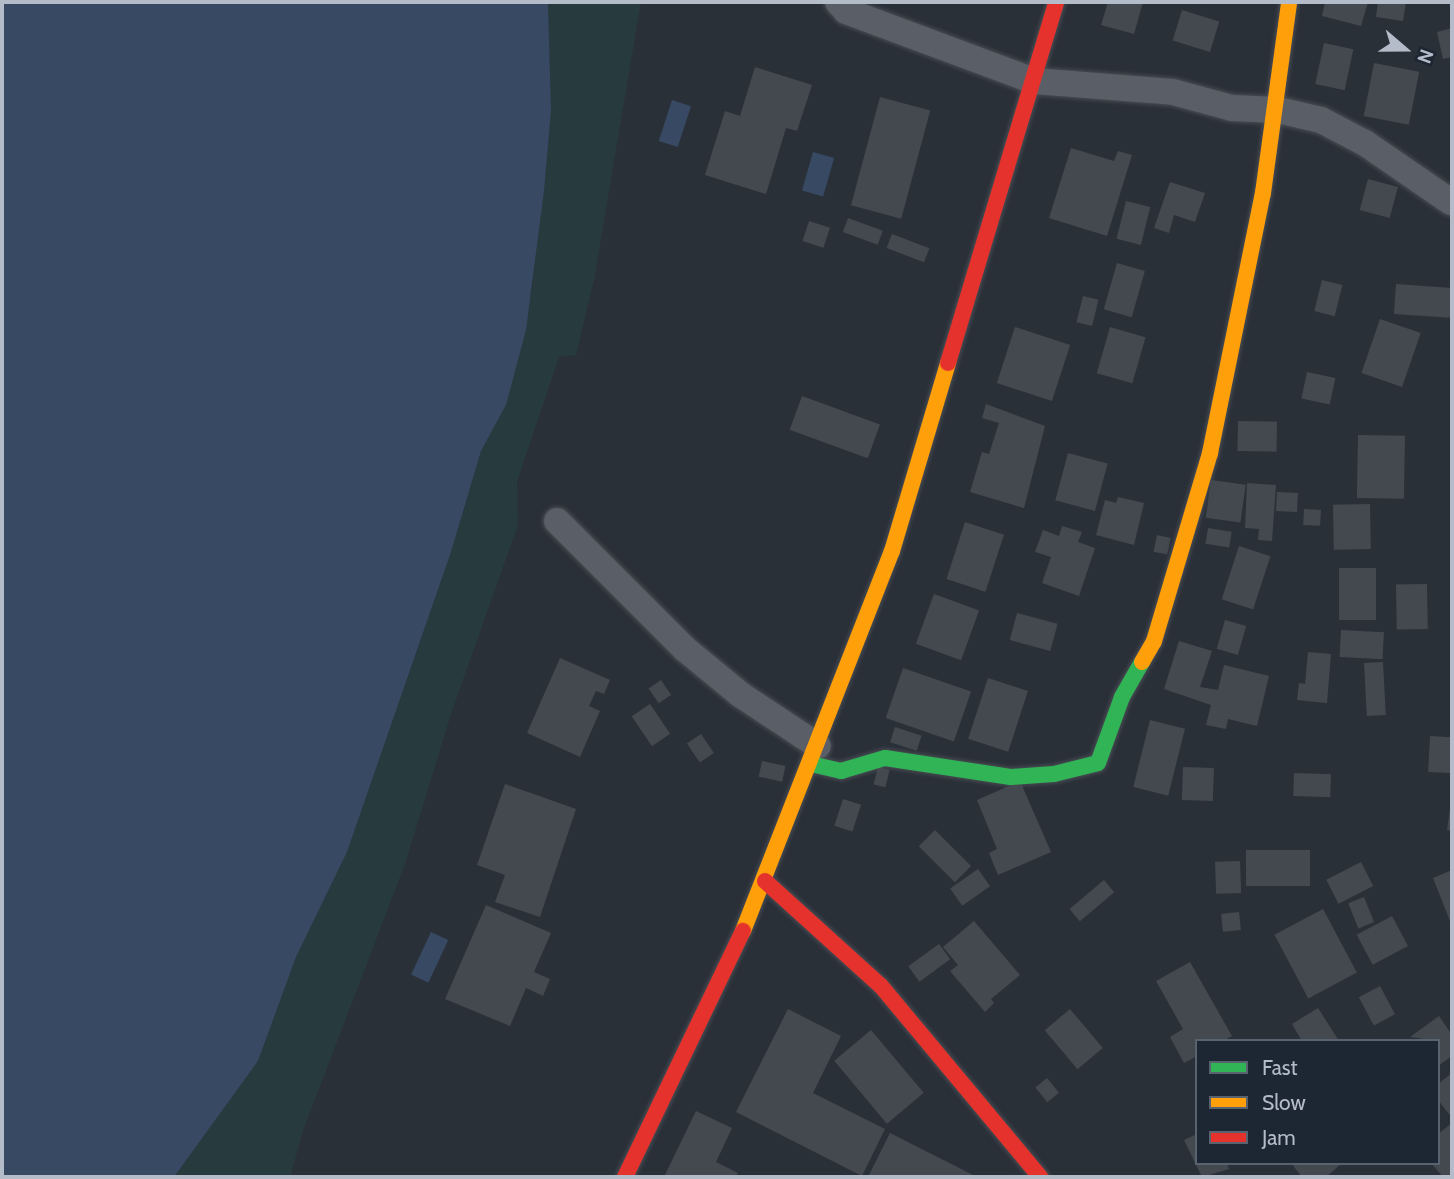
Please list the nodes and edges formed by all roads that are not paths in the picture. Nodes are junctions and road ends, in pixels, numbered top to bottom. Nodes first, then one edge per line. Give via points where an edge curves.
1 (838, 2) edge
2 (1056, 2) edge
3 (1289, 2) edge
4 (1034, 81) junction
5 (1278, 110) junction
6 (1451, 202) edge
7 (557, 521) dead end
8 (814, 755) junction
9 (765, 881) junction
10 (625, 1177) edge
11 (1040, 1177) edge

1 - 4 street via 846,10
2 - 4 street
3 - 5 street
4 - 5 street via 1173,92 1232,107
4 - 8 street via 892,551
5 - 6 street via 1332,126
5 - 8 street via 1210,453 1154,641 1122,698 1098,763 1054,774 1011,777 885,758 841,771
7 - 8 street via 685,649
8 - 9 street
9 - 10 street via 713,1000
9 - 11 street via 881,986

